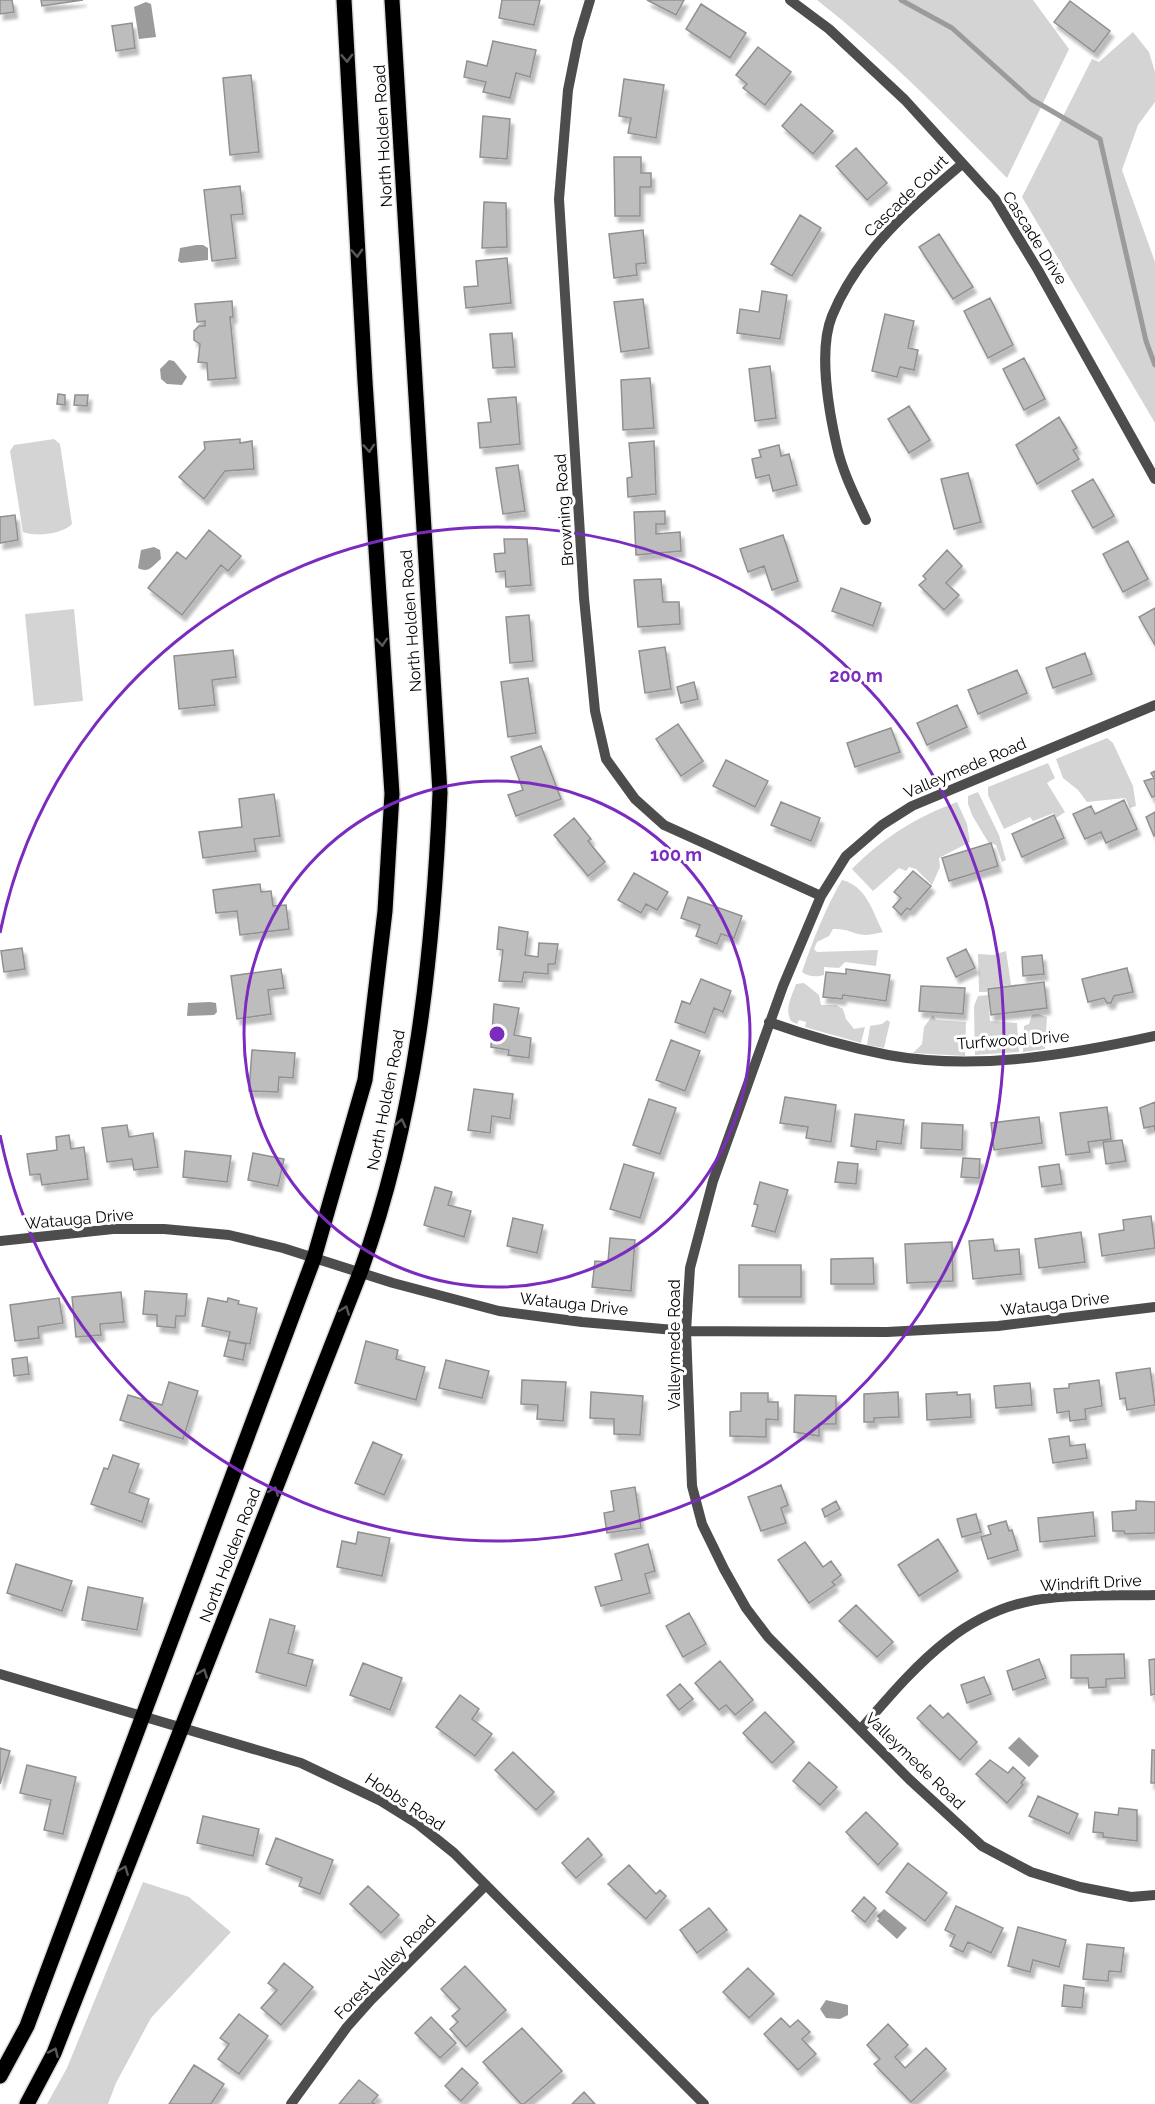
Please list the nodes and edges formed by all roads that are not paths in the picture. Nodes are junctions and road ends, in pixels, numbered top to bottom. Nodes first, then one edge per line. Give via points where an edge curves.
1 (344, 0) edge
2 (392, 0) edge
3 (590, 0) edge
4 (790, 0) edge
5 (962, 164) junction
6 (1155, 479) edge
7 (866, 520) dead end
8 (1155, 705) edge
9 (820, 896) junction
10 (769, 1022) junction
11 (1155, 1036) edge
12 (0, 1242) edge
13 (314, 1258) junction
14 (360, 1273) junction
15 (1155, 1307) edge
16 (686, 1331) junction
17 (1155, 1595) edge
18 (0, 1674) edge
19 (145, 1717) junction
20 (182, 1727) junction
21 (861, 1729) junction
22 (486, 1885) junction
23 (1155, 1895) edge
24 (0, 2076) edge
25 (27, 2104) edge
26 (291, 2104) edge
27 (704, 2104) edge

1 -> 13 main road, North Holden Road via 392,794 385,911 365,1080
14 -> 2 main road, North Holden Road via 379,1220 414,1070 435,910 440,793
3 - 9 street, Browning Road via 568,90 559,199 584,598 595,711 606,759 634,799 664,825
4 - 5 street, Cascade Drive via 829,29 905,100
5 - 6 street, Cascade Drive via 995,200 1014,230
5 - 7 street, Cascade Court via 887,232 861,263 831,317 825,356 833,427 849,483
8 - 9 street, Valleymede Road via 912,806 846,856
9 - 10 street, Valleymede Road
10 - 11 street, Turfwood Drive via 889,1055 938,1060 985,1061 1054,1054
10 - 16 street, Valleymede Road via 713,1181 690,1268
12 - 13 street, Watauga Drive via 113,1228 164,1229 229,1235
13 - 14 street, Watauga Drive
13 - 19 main road, North Holden Road
14 - 16 street, Watauga Drive via 500,1311
20 -> 14 main road, North Holden Road
15 - 16 street, Watauga Drive via 998,1326 887,1332
16 - 21 street, Valleymede Road via 692,1486 702,1524 746,1608 768,1637 802,1675
17 - 21 street, Windrift Drive via 1050,1598 1018,1603 988,1614 953,1633 909,1674
18 - 19 street, Hobbs Road
19 - 20 street, Hobbs Road
19 - 24 main road, North Holden Road via 27,2026
20 - 22 street, Hobbs Road via 301,1763 348,1783 418,1824
25 -> 20 main road, North Holden Road via 54,2053
21 - 23 street, Valleymede Road via 982,1846 1031,1872 1080,1887 1131,1896
22 - 26 street, Forest Valley Road via 347,2026
22 - 27 street, Hobbs Road

